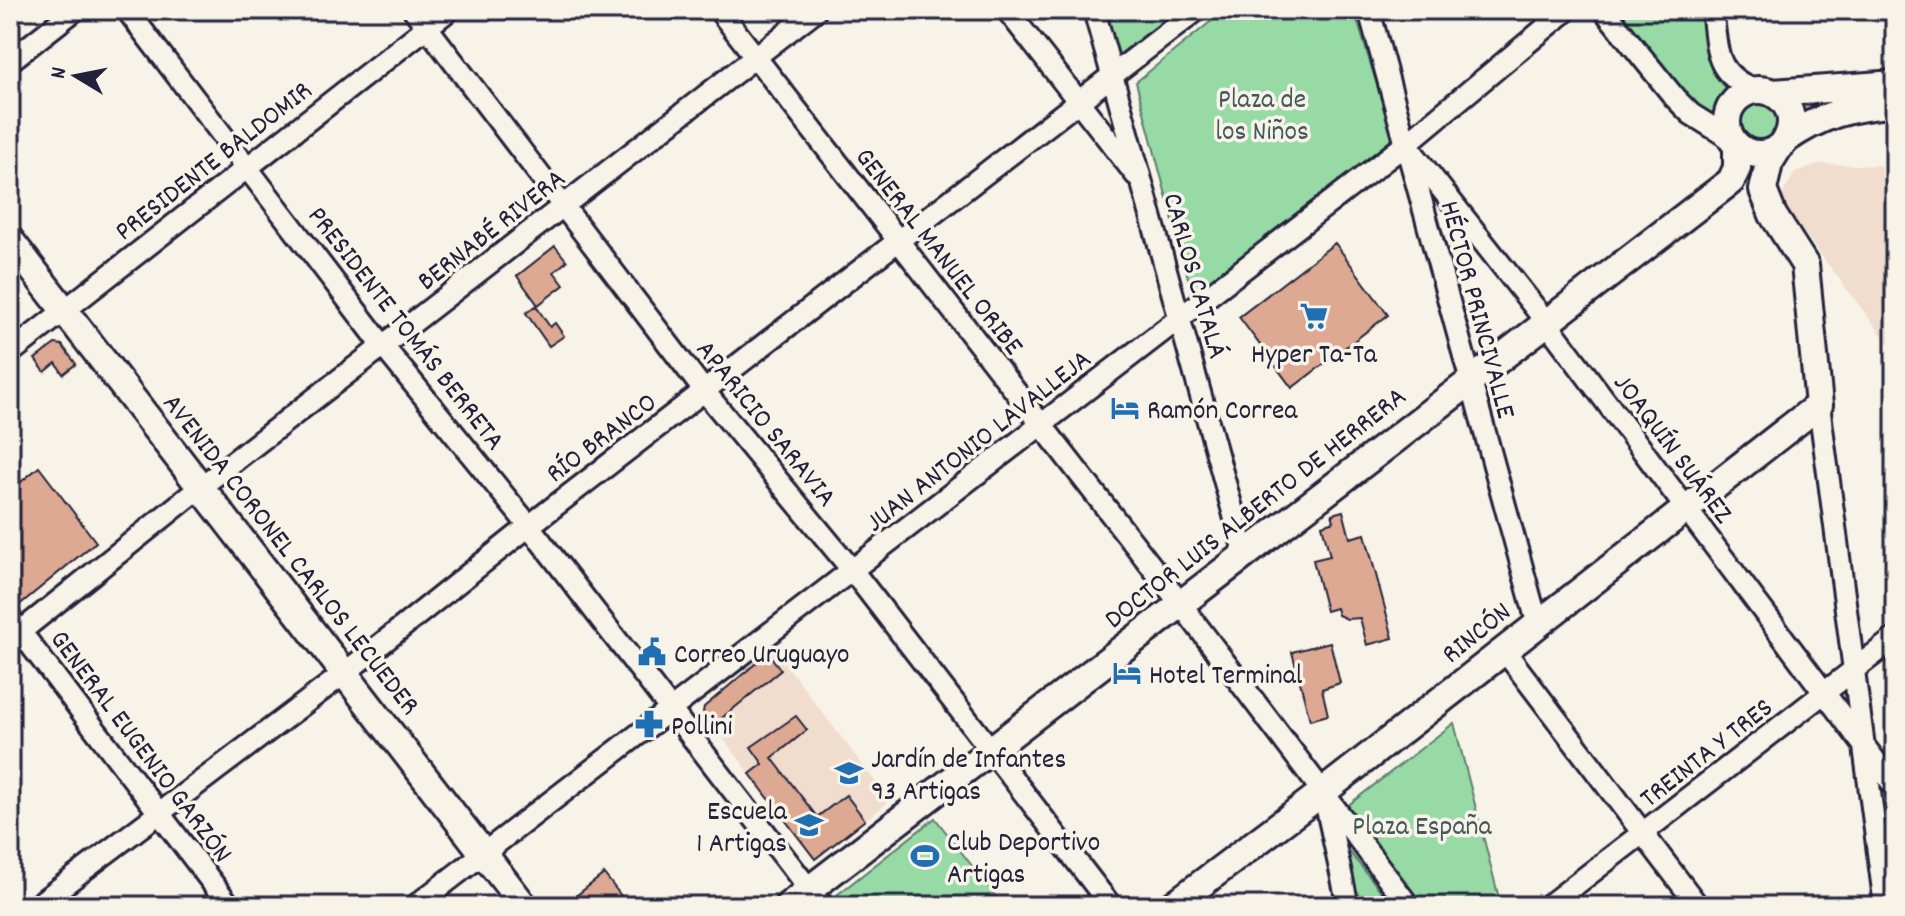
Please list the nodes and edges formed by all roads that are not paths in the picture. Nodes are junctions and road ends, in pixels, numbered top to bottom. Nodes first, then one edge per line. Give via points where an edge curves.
1 (75, 10) edge
2 (127, 10) edge
3 (414, 10) edge
4 (449, 10) edge
5 (719, 10) edge
6 (816, 10) edge
7 (1007, 10) edge
8 (1094, 10) edge
9 (1197, 10) edge
10 (1369, 10) edge
11 (1567, 10) edge
12 (1604, 10) edge
13 (1712, 10) edge
14 (427, 28) junction
15 (756, 57) junction
16 (10, 61) edge
17 (1112, 75) junction
18 (1895, 84) edge
19 (1764, 92) junction
20 (1078, 102) junction
21 (1895, 104) edge
22 (1734, 143) junction
23 (1782, 143) junction
24 (1406, 144) junction
25 (248, 167) junction
26 (1143, 185) junction
27 (565, 205) junction
28 (10, 240) edge
29 (899, 240) junction
30 (64, 310) junction
31 (1181, 318) junction
32 (1547, 323) junction
33 (383, 346) junction
34 (10, 353) edge
35 (1471, 380) junction
36 (705, 392) junction
37 (1819, 405) junction
38 (1040, 425) junction
39 (202, 486) junction
40 (1685, 507) junction
41 (529, 526) junction
42 (1245, 555) junction
43 (852, 570) junction
44 (1180, 603) junction
45 (1537, 622) junction
46 (14, 630) edge
47 (1895, 638) edge
48 (1504, 650) junction
49 (1854, 671) junction
50 (346, 672) junction
51 (1825, 694) junction
52 (670, 708) junction
53 (1864, 746) junction
54 (991, 750) junction
55 (1895, 787) edge
56 (1323, 792) junction
57 (159, 810) junction
58 (1644, 835) junction
59 (483, 854) junction
60 (806, 901) edge
61 (36, 906) edge
62 (230, 906) edge
63 (415, 906) edge
64 (524, 906) edge
65 (1111, 906) edge
66 (1172, 906) edge
67 (1348, 906) edge
68 (1409, 906) edge
69 (1548, 906) edge
70 (1698, 906) edge
71 (1885, 906) edge

1 - 16 street
2 - 25 street, PRESIDENTE TOMÁS BERRETA
3 - 14 street, APARICIO SARAVIA
4 - 14 street, PRESIDENTE BALDOMIR
5 - 15 street, GENERAL MANUEL ORIBE
6 - 15 street, BERNABÉ RIVERA
7 - 20 street
8 - 17 street, CARLOS CATALÁ
9 - 17 street, RÍO BRANCO
10 - 24 street, HÉCTOR PRINCIVALLE
11 - 24 street, JUAN ANTONIO LAVALLEJA
12 - 22 street via 1675,98
13 - 19 street via 1721,66 1736,83
14 - 25 street, PRESIDENTE BALDOMIR
14 - 27 street, APARICIO SARAVIA
15 - 27 street, BERNABÉ RIVERA
15 - 29 street, GENERAL MANUEL ORIBE
17 - 20 street, RÍO BRANCO
17 - 26 street, CARLOS CATALÁ
18 - 19 main road
19 - 22 main road via 1740,96 1730,108 1727,124
19 - 23 main road via 1789,114
20 - 26 street
20 - 29 street, RÍO BRANCO
21 - 23 main road via 1840,110
22 - 23 main road via 1754,154
22 - 32 main road, DOCTOR LUIS ALBERTO DE HERRERA via 1737,168 1731,181
23 - 37 main road via 1769,163 1763,190 1805,265
24 - 31 street, JUAN ANTONIO LAVALLEJA
24 - 32 street, JOAQUÍN SUÁREZ
24 - 35 street, HÉCTOR PRINCIVALLE
25 - 30 street, PRESIDENTE BALDOMIR
25 - 33 street, PRESIDENTE TOMÁS BERRETA
26 - 31 street, CARLOS CATALÁ
27 - 33 street, BERNABÉ RIVERA
27 - 36 street, APARICIO SARAVIA
28 - 30 main road, AVENIDA CORONEL CARLOS LECUEDER
29 - 36 street, RÍO BRANCO
29 - 38 street, GENERAL MANUEL ORIBE
30 - 34 street, PRESIDENTE BALDOMIR
30 - 39 main road, AVENIDA CORONEL CARLOS LECUEDER
31 - 38 street, JUAN ANTONIO LAVALLEJA
31 - 42 street, CARLOS CATALÁ
32 - 35 main road, DOCTOR LUIS ALBERTO DE HERRERA
32 - 40 street, JOAQUÍN SUÁREZ
33 - 39 street, BERNABÉ RIVERA
33 - 41 street, PRESIDENTE TOMÁS BERRETA
35 - 42 main road, DOCTOR LUIS ALBERTO DE HERRERA
35 - 45 street, HÉCTOR PRINCIVALLE
36 - 41 street, RÍO BRANCO
36 - 43 street, APARICIO SARAVIA
37 - 40 main road, RINCÓN
37 - 49 street
38 - 43 street, JUAN ANTONIO LAVALLEJA
38 - 44 street, GENERAL MANUEL ORIBE
39 - 46 street, BERNABÉ RIVERA
39 - 50 main road, AVENIDA CORONEL CARLOS LECUEDER
40 - 45 main road, RINCÓN
40 - 51 street, JOAQUÍN SUÁREZ
41 - 50 street, RÍO BRANCO
41 - 52 street, PRESIDENTE TOMÁS BERRETA
42 - 44 main road, DOCTOR LUIS ALBERTO DE HERRERA
43 - 52 street, JUAN ANTONIO LAVALLEJA
43 - 54 street, APARICIO SARAVIA
44 - 54 main road, DOCTOR LUIS ALBERTO DE HERRERA
44 - 56 street, GENERAL MANUEL ORIBE
45 - 48 main road, RINCÓN
46 - 57 street, GENERAL EUGENIO GARZÓN
47 - 49 street, TREINTA Y TRES
48 - 56 main road, RINCÓN
48 - 58 street
49 - 51 street, TREINTA Y TRES
49 - 53 street
50 - 57 street, RÍO BRANCO
50 - 59 main road, AVENIDA CORONEL CARLOS LECUEDER
51 - 53 street, JOAQUÍN SUÁREZ
51 - 58 street, TREINTA Y TRES
52 - 59 street, JUAN ANTONIO LAVALLEJA
52 - 60 street, PRESIDENTE TOMÁS BERRETA
53 - 55 street, JOAQUÍN SUÁREZ
53 - 71 street
54 - 60 main road, DOCTOR LUIS ALBERTO DE HERRERA
54 - 65 street, APARICIO SARAVIA
56 - 66 main road, RINCÓN
56 - 67 street
56 - 68 street, GENERAL MANUEL ORIBE
57 - 61 street, RÍO BRANCO
57 - 62 street, GENERAL EUGENIO GARZÓN
58 - 69 street, TREINTA Y TRES
58 - 70 street
59 - 63 street, JUAN ANTONIO LAVALLEJA
59 - 64 main road, AVENIDA CORONEL CARLOS LECUEDER

